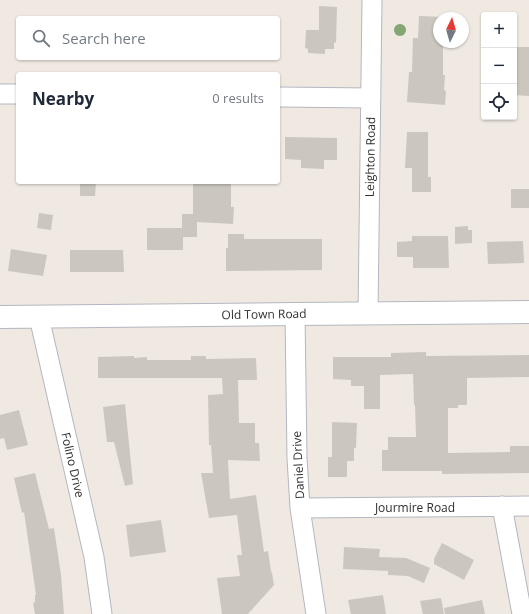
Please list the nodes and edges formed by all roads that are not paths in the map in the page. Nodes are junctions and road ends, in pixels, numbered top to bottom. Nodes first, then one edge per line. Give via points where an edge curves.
1 (372, 0) edge
2 (0, 94) edge
3 (16, 94) edge
4 (280, 97) edge
5 (371, 98) junction
6 (529, 312) edge
7 (368, 313) junction
8 (295, 314) junction
9 (0, 317) edge
10 (39, 317) junction
11 (502, 506) junction
12 (529, 506) edge
13 (300, 508) junction
14 (102, 614) edge
15 (316, 614) edge
16 (522, 614) edge

1 - 5 street, Leighton Road
2 - 3 street
4 - 5 street
5 - 7 street, Leighton Road
6 - 7 main road, Old Town Road
7 - 8 main road, Old Town Road
8 - 10 main road, Old Town Road
8 - 13 street, Daniel Drive
9 - 10 main road, Old Town Road
10 - 14 street, Folino Drive via 94,557
11 - 12 street, Jourmire Road
11 - 13 street, Jourmire Road
11 - 16 street
13 - 15 street, Daniel Drive

